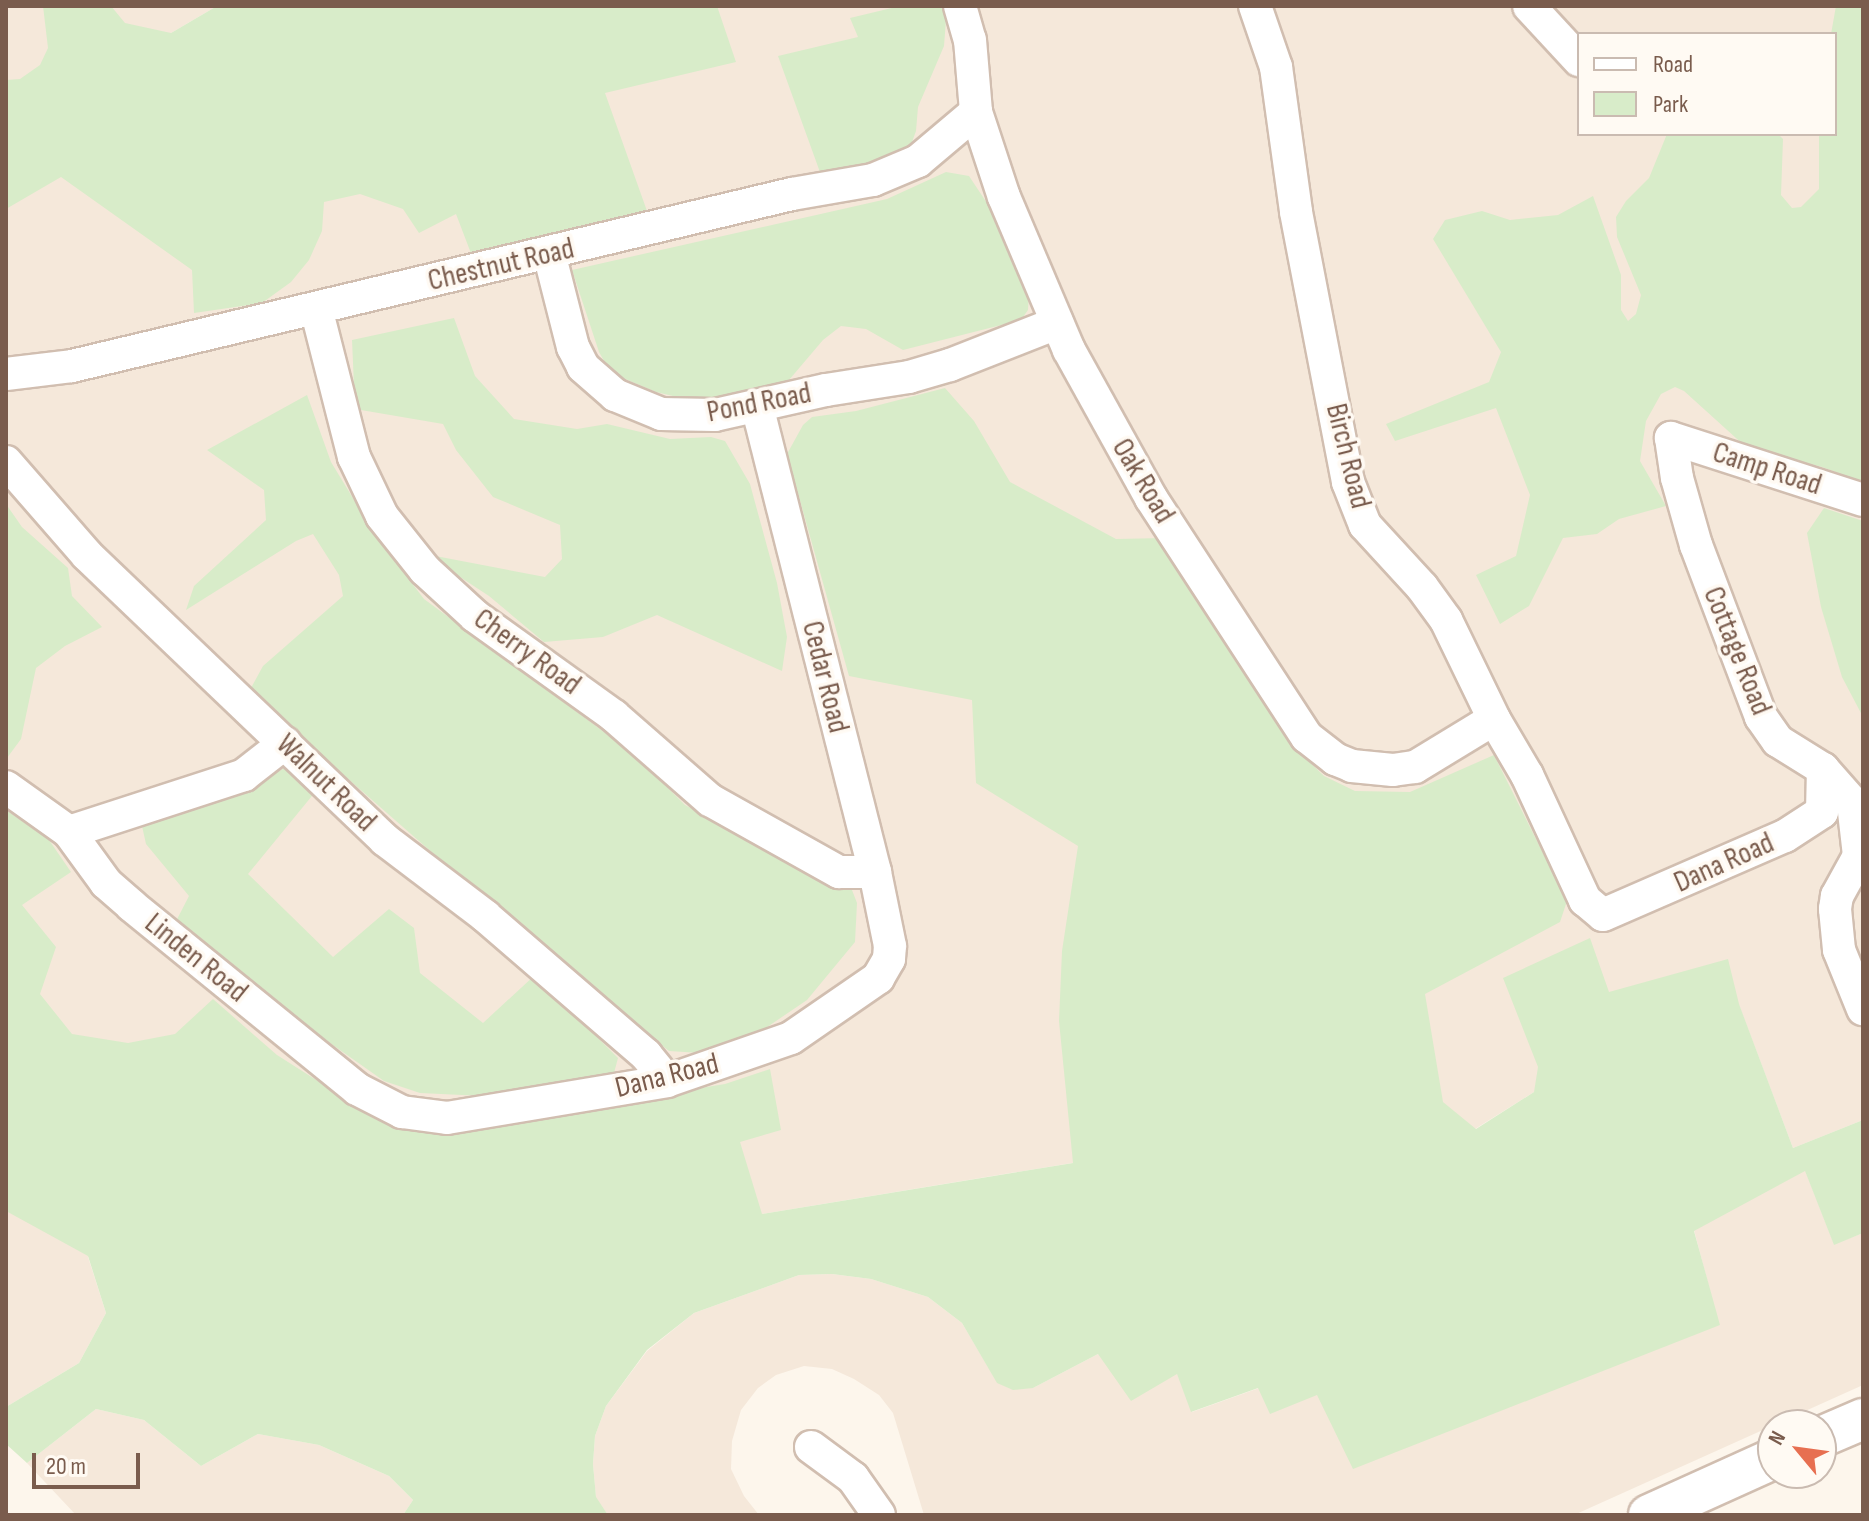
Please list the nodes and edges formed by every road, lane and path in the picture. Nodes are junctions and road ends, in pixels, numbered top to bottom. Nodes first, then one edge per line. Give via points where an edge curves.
1 (960, 6) edge
2 (1255, 6) edge
3 (1529, 6) edge
4 (1577, 58) edge
5 (976, 112) junction
6 (549, 253) junction
7 (316, 308) junction
8 (1057, 323) junction
9 (6, 374) edge
10 (758, 408) junction
11 (1671, 438) joint
12 (6, 462) edge
13 (1863, 500) edge
14 (1494, 719) junction
15 (285, 743) junction
16 (1823, 769) junction
17 (6, 787) edge
18 (1858, 807) edge
19 (69, 832) junction
20 (875, 872) junction
21 (1585, 900) joint
22 (890, 946) joint
23 (1863, 1009) edge
24 (667, 1081) junction
25 (402, 1112) joint
26 (1863, 1419) edge
27 (1837, 1430) edge
28 (811, 1447) dead end
29 (1757, 1466) edge
30 (879, 1515) edge
31 (1649, 1515) edge

1 - 5 street, Oak Road via 970,40
2 - 14 street, Birch Road via 1276,67 1296,212 1348,482 1365,525 1446,620
3 - 4 street
5 - 6 street, Chestnut Road via 918,161 873,180 792,194
5 - 8 street, Oak Road via 1004,197
6 - 7 street, Chestnut Road
6 - 10 street, Pond Road via 573,347 599,383 661,414 715,415
7 - 9 street, Chestnut Road via 72,366
7 - 20 street, Cherry Road via 354,457 382,516 425,570 475,616 614,716 710,800 839,872
8 - 10 street, Pond Road via 923,373
8 - 14 street, Oak Road via 1143,484 1295,720 1320,749 1370,771 1415,767
10 - 20 street, Cedar Road
11 - 13 street, Camp Road
11 - 16 street, Cottage Road via 1696,545 1761,717 1791,751
12 - 15 street, Walnut Road via 87,555
14 - 21 street, Birch Road via 1527,775
15 - 19 street via 244,775
15 - 24 street, Walnut Road via 401,855 485,916 646,1055
16 - 18 street, Cottage Road
16 - 21 street, Dana Road via 1822,812 1785,836 1603,915
17 - 19 street, Linden Road
18 - 23 street, Cottage Road via 1859,856 1835,909 1839,950
19 - 25 street, Linden Road via 106,883 132,906 357,1089
20 - 22 street, Cedar Road
22 - 24 street, Dana Road via 878,978 791,1038
24 - 25 street, Dana Road via 447,1118
26 - 27 street
28 - 30 street via 853,1478
29 - 31 street

